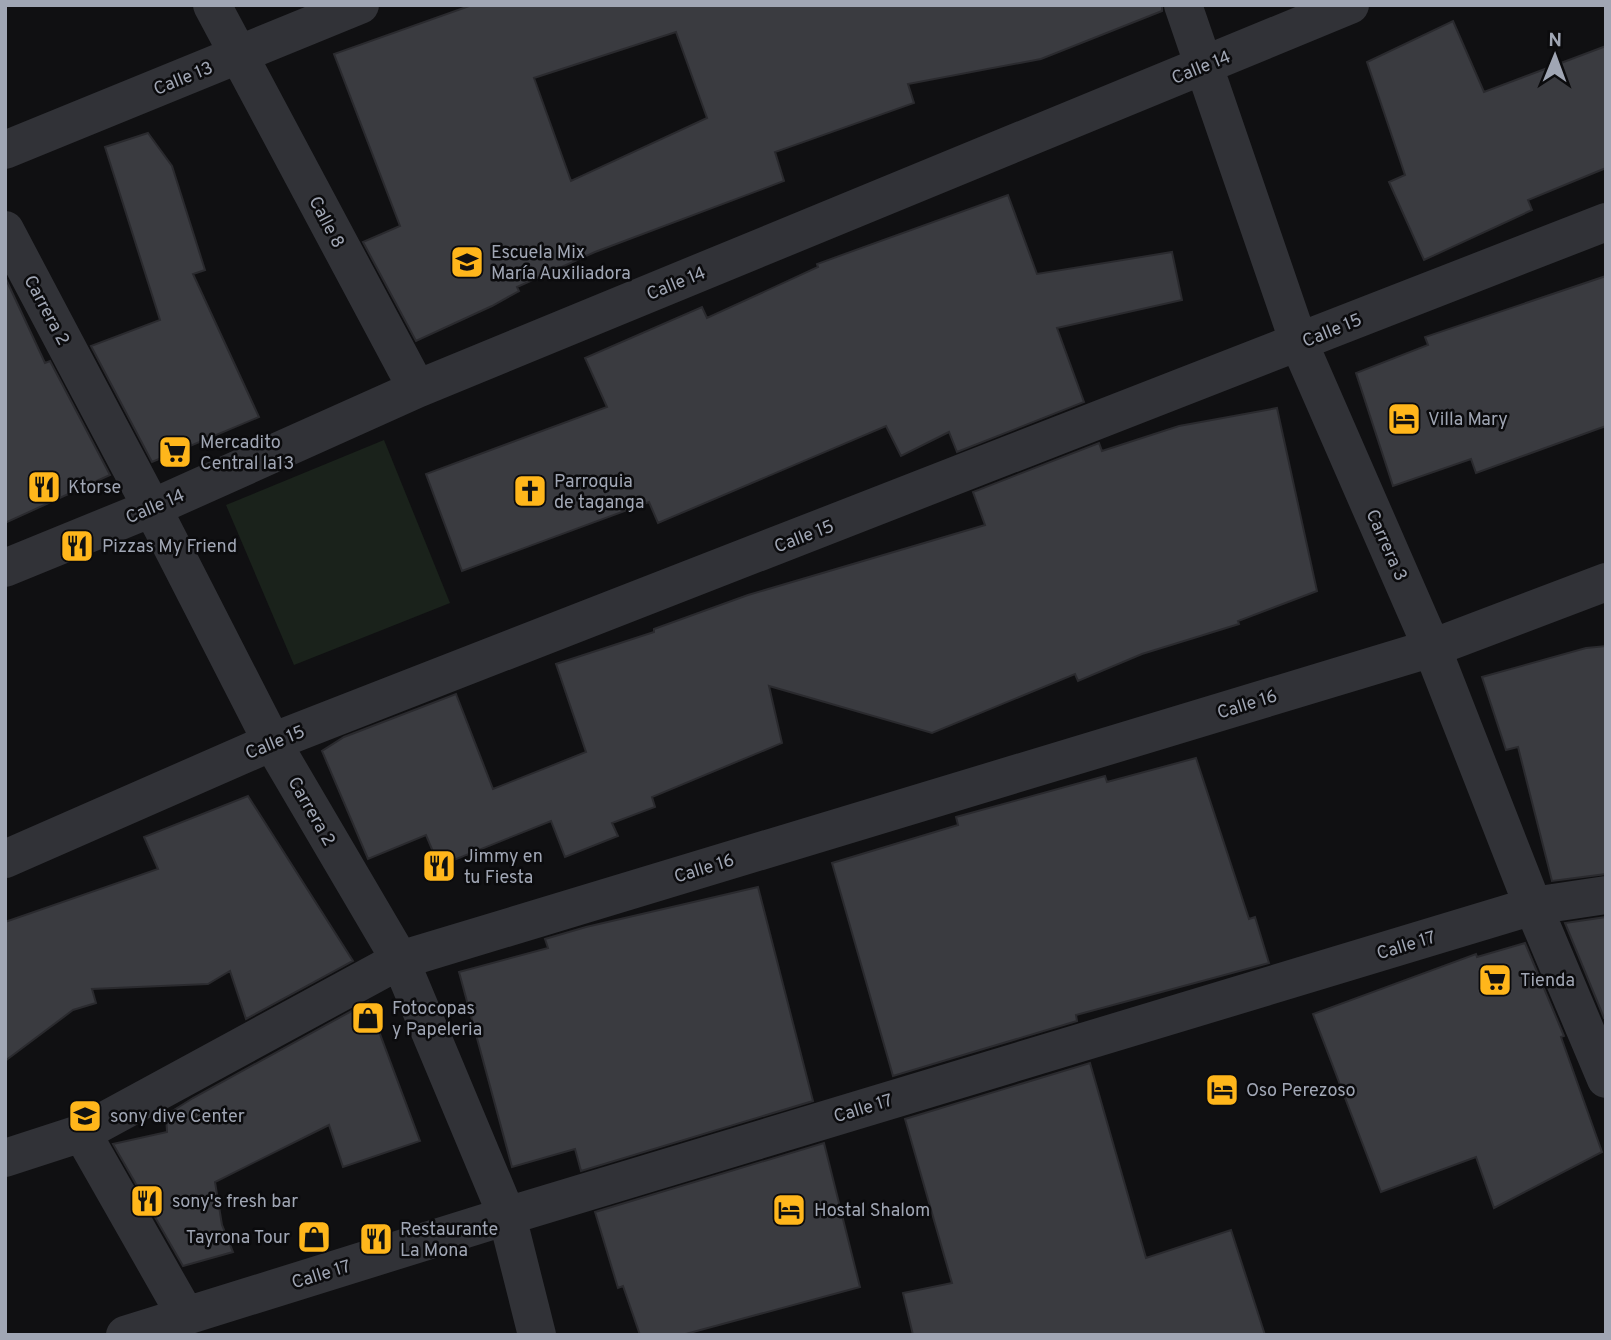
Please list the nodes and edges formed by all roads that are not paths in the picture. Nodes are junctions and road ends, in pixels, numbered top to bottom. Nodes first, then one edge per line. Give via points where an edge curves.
1 (212, 5) edge
2 (360, 5) edge
3 (1182, 5) edge
4 (1350, 5) edge
5 (237, 55) junction
6 (1205, 66) junction
7 (5, 150) edge
8 (1606, 222) edge
9 (5, 230) edge
10 (1299, 344) junction
11 (417, 389) junction
12 (152, 508) junction
13 (5, 568) edge
14 (1606, 582) edge
15 (1432, 648) junction
16 (272, 742) junction
17 (5, 859) edge
18 (1606, 895) edge
19 (1533, 906) junction
20 (400, 960) junction
21 (1606, 1079) edge
22 (82, 1133) junction
23 (5, 1158) edge
24 (506, 1216) junction
25 (186, 1316) junction
26 (125, 1335) edge
27 (537, 1335) edge

1 - 5 street, Calle 8
2 - 5 street, Calle 13
3 - 6 street, Carrera 3
4 - 6 street, Calle 14
5 - 7 street, Calle 13
5 - 11 street, Calle 8
6 - 10 street, Carrera 3
6 - 11 street, Calle 14
8 - 10 street, Calle 15
9 - 12 street, Carrera 2
10 - 15 street, Carrera 3
10 - 16 street, Calle 15
11 - 12 street, Calle 14
12 - 13 street, Calle 14
12 - 16 street, Carrera 2
14 - 15 street, Calle 16
15 - 19 street, Carrera 3
15 - 20 street, Calle 16
16 - 17 street, Calle 15
16 - 20 street, Carrera 2
18 - 19 street, Calle 17
19 - 21 street, Carrera 3
19 - 24 street, Calle 17
20 - 22 street, Calle 16
20 - 24 street, Carrera 2
22 - 23 street, Calle 16
22 - 25 street
24 - 25 street, Calle 17
24 - 27 street, Carrera 2
25 - 26 street, Calle 17

